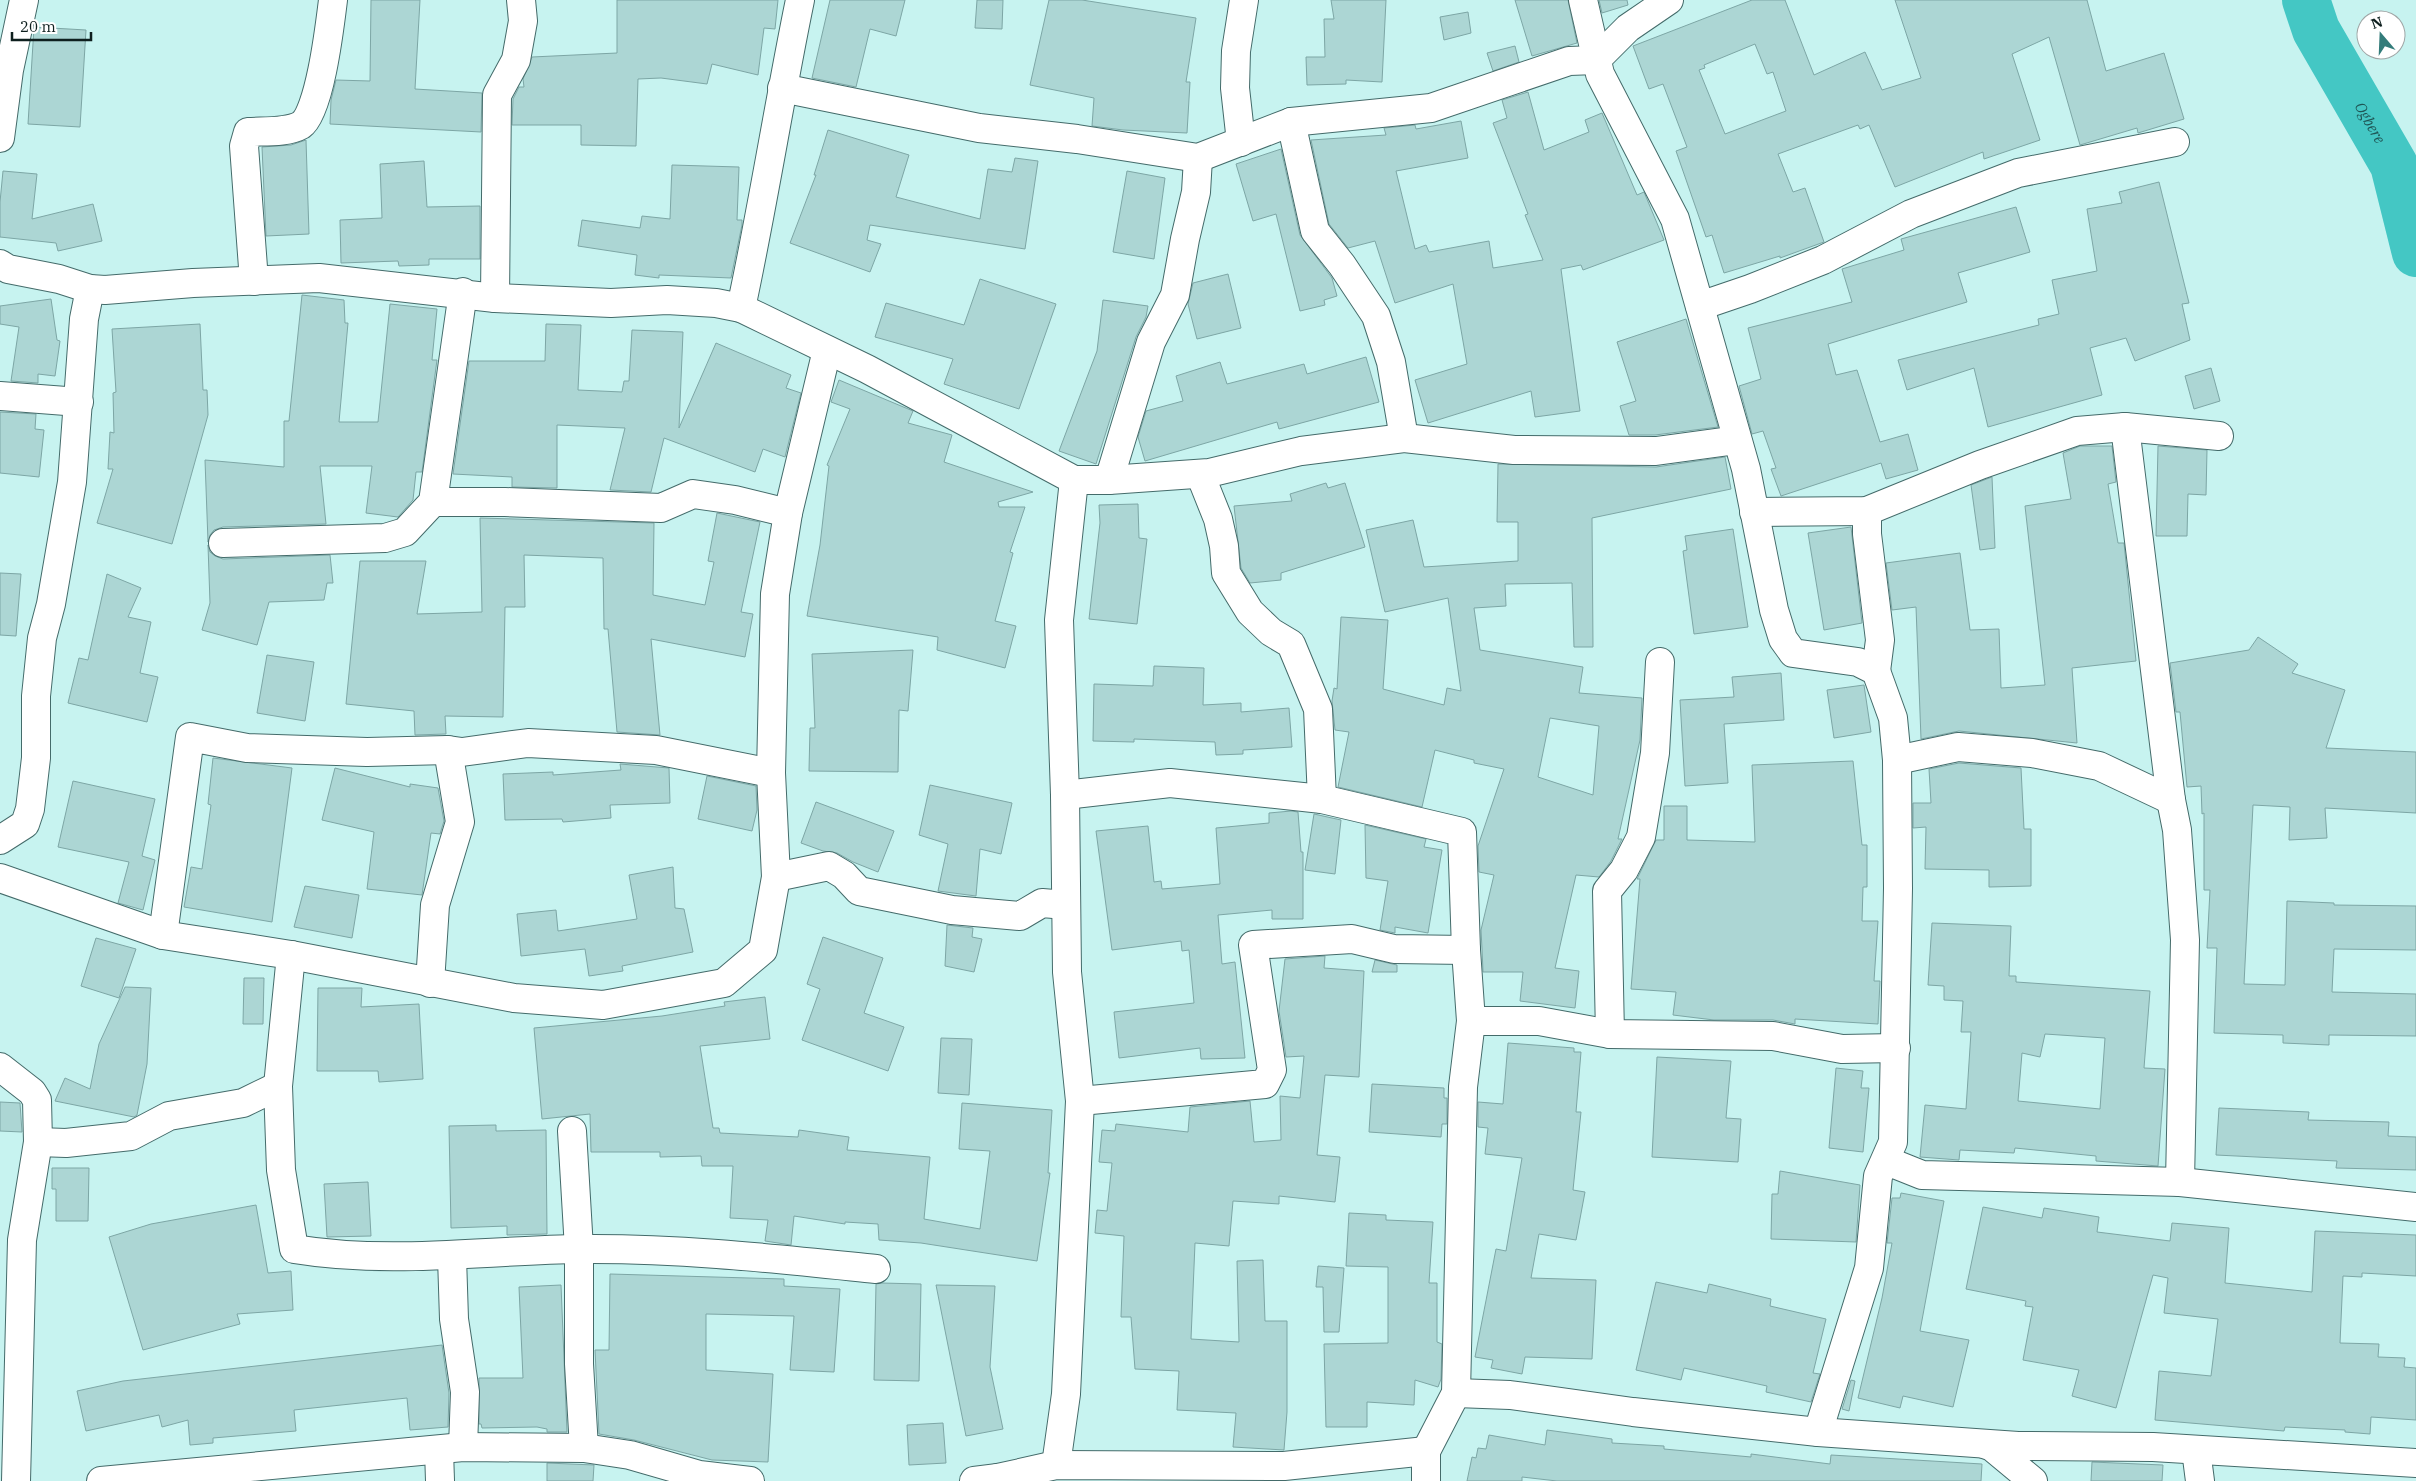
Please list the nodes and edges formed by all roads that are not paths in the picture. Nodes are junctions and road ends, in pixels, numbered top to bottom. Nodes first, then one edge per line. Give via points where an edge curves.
1 (24, 0) edge
2 (333, 0) edge
3 (521, 0) edge
4 (800, 0) edge
5 (1244, 0) edge
6 (1583, 0) edge
7 (1668, 0) edge
8 (1596, 60) junction
9 (782, 88) junction
10 (1290, 122) junction
11 (0, 138) edge
12 (1241, 142) junction
13 (2175, 142) dead end
14 (1198, 158) junction
15 (0, 264) edge
16 (254, 281) junction
17 (90, 289) junction
18 (463, 292) junction
19 (495, 298) junction
20 (1700, 306) junction
21 (741, 308) junction
22 (827, 350) junction
23 (0, 396) edge
24 (78, 402) junction
25 (2125, 427) junction
26 (2219, 436) dead end
27 (1404, 438) junction
28 (1738, 440) junction
29 (1200, 474) junction
30 (1074, 480) junction
31 (1109, 480) junction
32 (433, 502) junction
33 (1867, 511) junction
34 (1754, 512) junction
35 (788, 513) junction
36 (223, 543) dead end
37 (1660, 662) dead end
38 (1876, 672) junction
39 (448, 750) junction
40 (1897, 760) junction
41 (771, 773) junction
42 (1065, 794) junction
43 (1322, 799) junction
44 (2171, 800) junction
45 (0, 840) edge
46 (776, 876) junction
47 (0, 878) edge
48 (1066, 905) junction
49 (164, 935) junction
50 (1466, 950) junction
51 (291, 955) junction
52 (430, 983) junction
53 (1471, 1021) junction
54 (1610, 1034) junction
55 (1896, 1048) junction
56 (0, 1067) edge
57 (278, 1086) junction
58 (1080, 1101) junction
59 (572, 1131) dead end
60 (38, 1142) junction
61 (1887, 1161) junction
62 (2180, 1182) junction
63 (2416, 1207) edge
64 (579, 1249) junction
65 (452, 1257) junction
66 (876, 1269) dead end
67 (1456, 1393) junction
68 (1818, 1432) junction
69 (1982, 1444) junction
70 (451, 1448) junction
71 (584, 1448) junction
72 (2196, 1450) junction
73 (1426, 1451) junction
74 (2416, 1463) edge
75 (1056, 1465) junction
76 (159, 1478) edge
77 (719, 1479) edge
78 (990, 1480) edge
79 (16, 1481) edge
80 (101, 1481) edge
81 (440, 1481) edge
82 (750, 1481) edge
83 (1426, 1481) edge
84 (2033, 1481) edge
85 (2200, 1481) edge

1 - 11 street via 9,70
2 - 16 street via 327,50 311,110 302,124 290,129 248,132 244,146
3 - 19 street via 523,21 516,60 497,96
4 - 9 street
5 - 12 street via 1236,51 1235,88
6 - 8 street
7 - 8 street via 1628,28
8 - 10 street via 1569,61 1431,108
8 - 20 street via 1675,220
9 - 14 street via 979,128
9 - 21 street
10 - 12 street
10 - 27 street via 1315,231 1376,316 1391,362
12 - 14 street
13 - 20 street via 2018,173 1911,214 1823,260
14 - 31 street via 1196,192 1175,295 1151,342
15 - 17 street via 8,269
16 - 17 street
16 - 18 street via 319,278
17 - 24 street via 84,319
18 - 19 street
18 - 32 street
19 - 21 street via 677,301
20 - 28 street
21 - 22 street
22 - 30 street via 1002,439
22 - 35 street
23 - 24 street
24 - 45 street via 72,482 42,638 30,808 25,824
25 - 26 street
25 - 33 street via 2077,431
25 - 44 street
27 - 28 street via 1514,450 1656,452
27 - 29 street via 1301,451
28 - 34 street
29 - 31 street
29 - 43 street via 1218,519 1226,573 1250,612 1271,632 1291,644 1318,709
30 - 31 street
30 - 42 street via 1059,620
32 - 35 street via 661,508 692,494
32 - 36 street via 405,532 385,538
33 - 34 street
33 - 38 street via 1880,640
34 - 38 street via 1774,610 1783,639 1792,654 1858,662
35 - 41 street via 775,594
37 - 54 street via 1655,753 1640,838 1624,870 1607,891
38 - 40 street via 1893,718
39 - 41 street via 462,752 528,742 656,750
39 - 49 street via 367,752 247,748 190,737
39 - 52 street via 460,822 435,905
40 - 44 street via 1958,747 2032,753 2099,766
40 - 55 street
41 - 46 street
42 - 43 street via 1170,783
42 - 48 street
43 - 50 street via 1462,832
44 - 62 street via 2177,830 2185,940
46 - 48 street via 829,866 844,875 859,891 952,910 1020,916 1042,903
46 - 52 street via 763,950 724,982 604,1005 514,998
47 - 49 street
48 - 58 street via 1067,972
49 - 51 street
50 - 53 street
50 - 58 street via 1394,949 1352,940 1253,945 1272,1070 1265,1084
51 - 52 street
51 - 57 street
53 - 54 street via 1538,1021
53 - 67 street via 1462,1087
54 - 55 street via 1773,1036 1842,1050
55 - 61 street via 1893,1142
56 - 60 street via 32,1092 37,1100
57 - 60 street via 243,1103 168,1116 131,1136
57 - 65 street via 281,1170 294,1249 330,1255
58 - 75 street via 1066,1394
59 - 64 street
60 - 79 street via 22,1240
61 - 62 street via 1922,1175
61 - 68 street via 1878,1176 1869,1268
62 - 63 street
64 - 65 street
64 - 66 street via 660,1249
64 - 71 street via 578,1356
65 - 70 street via 454,1319 465,1392
67 - 68 street via 1510,1395
67 - 73 street
68 - 69 street
69 - 72 street
69 - 84 street via 1992,1447
70 - 71 street
70 - 76 street
70 - 81 street
71 - 77 street via 630,1454
72 - 74 street
72 - 85 street
73 - 75 street via 1284,1466
73 - 83 street
75 - 78 street
76 - 80 street
77 - 82 street

